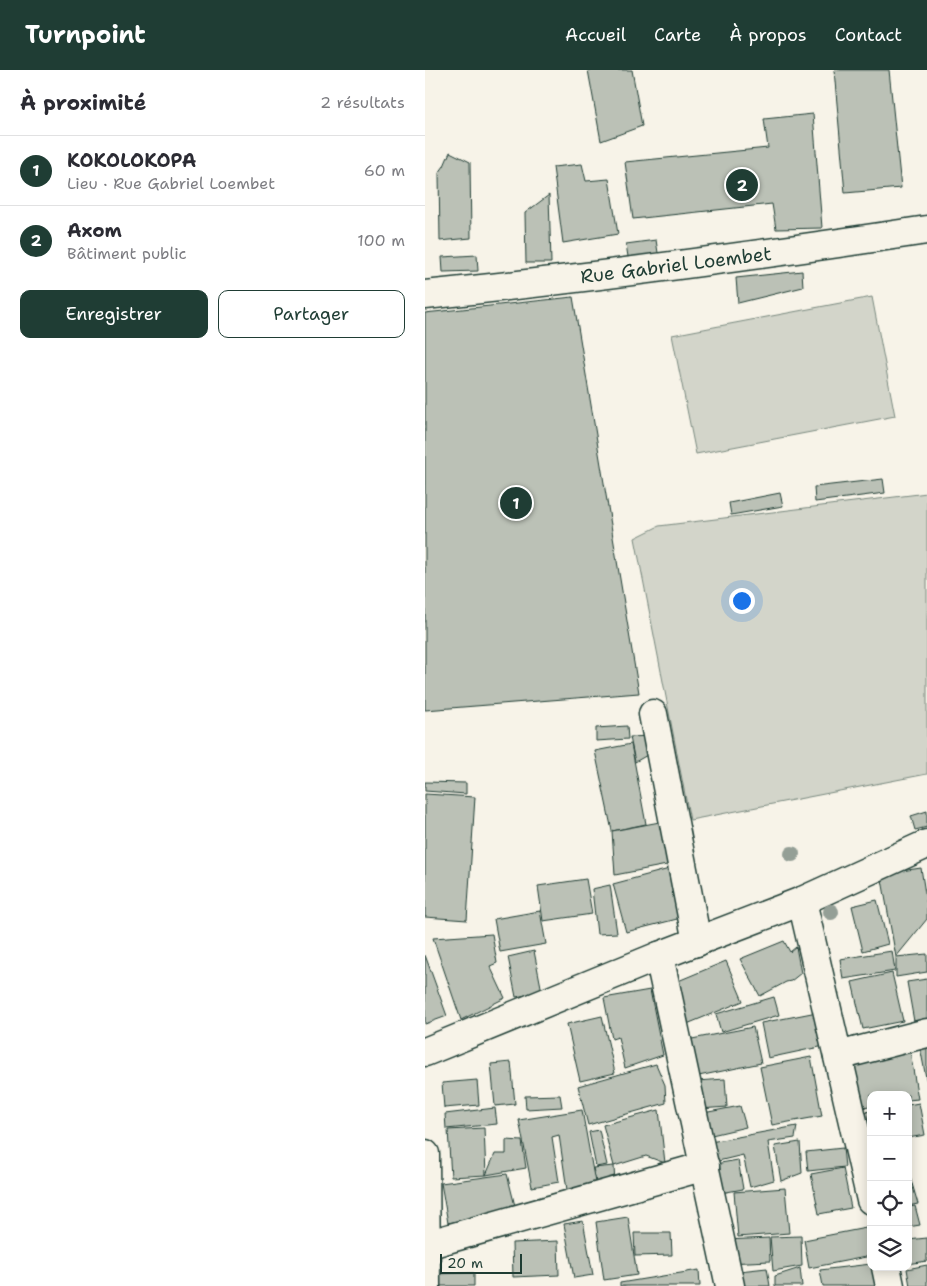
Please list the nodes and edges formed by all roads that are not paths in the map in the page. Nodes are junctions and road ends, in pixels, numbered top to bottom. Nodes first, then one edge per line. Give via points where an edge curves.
1 (927, 230) edge
2 (425, 295) edge
3 (653, 714) dead end
4 (927, 844) edge
5 (802, 901) junction
6 (697, 942) junction
7 (659, 956) junction
8 (927, 1033) edge
9 (425, 1052) edge
10 (838, 1056) junction
11 (425, 1154) edge
12 (705, 1166) junction
13 (867, 1183) edge
14 (425, 1245) edge
15 (887, 1271) edge
16 (426, 1286) edge
17 (730, 1286) edge
18 (890, 1286) edge

1 - 2 street, Rue Gabriel Loembet via 732,259
3 - 6 street
4 - 5 street
5 - 6 street
5 - 10 street
6 - 7 street
7 - 9 street
7 - 12 street
8 - 10 street
10 - 13 street
11 - 14 street
12 - 14 street
12 - 17 street
14 - 16 street
15 - 18 street

